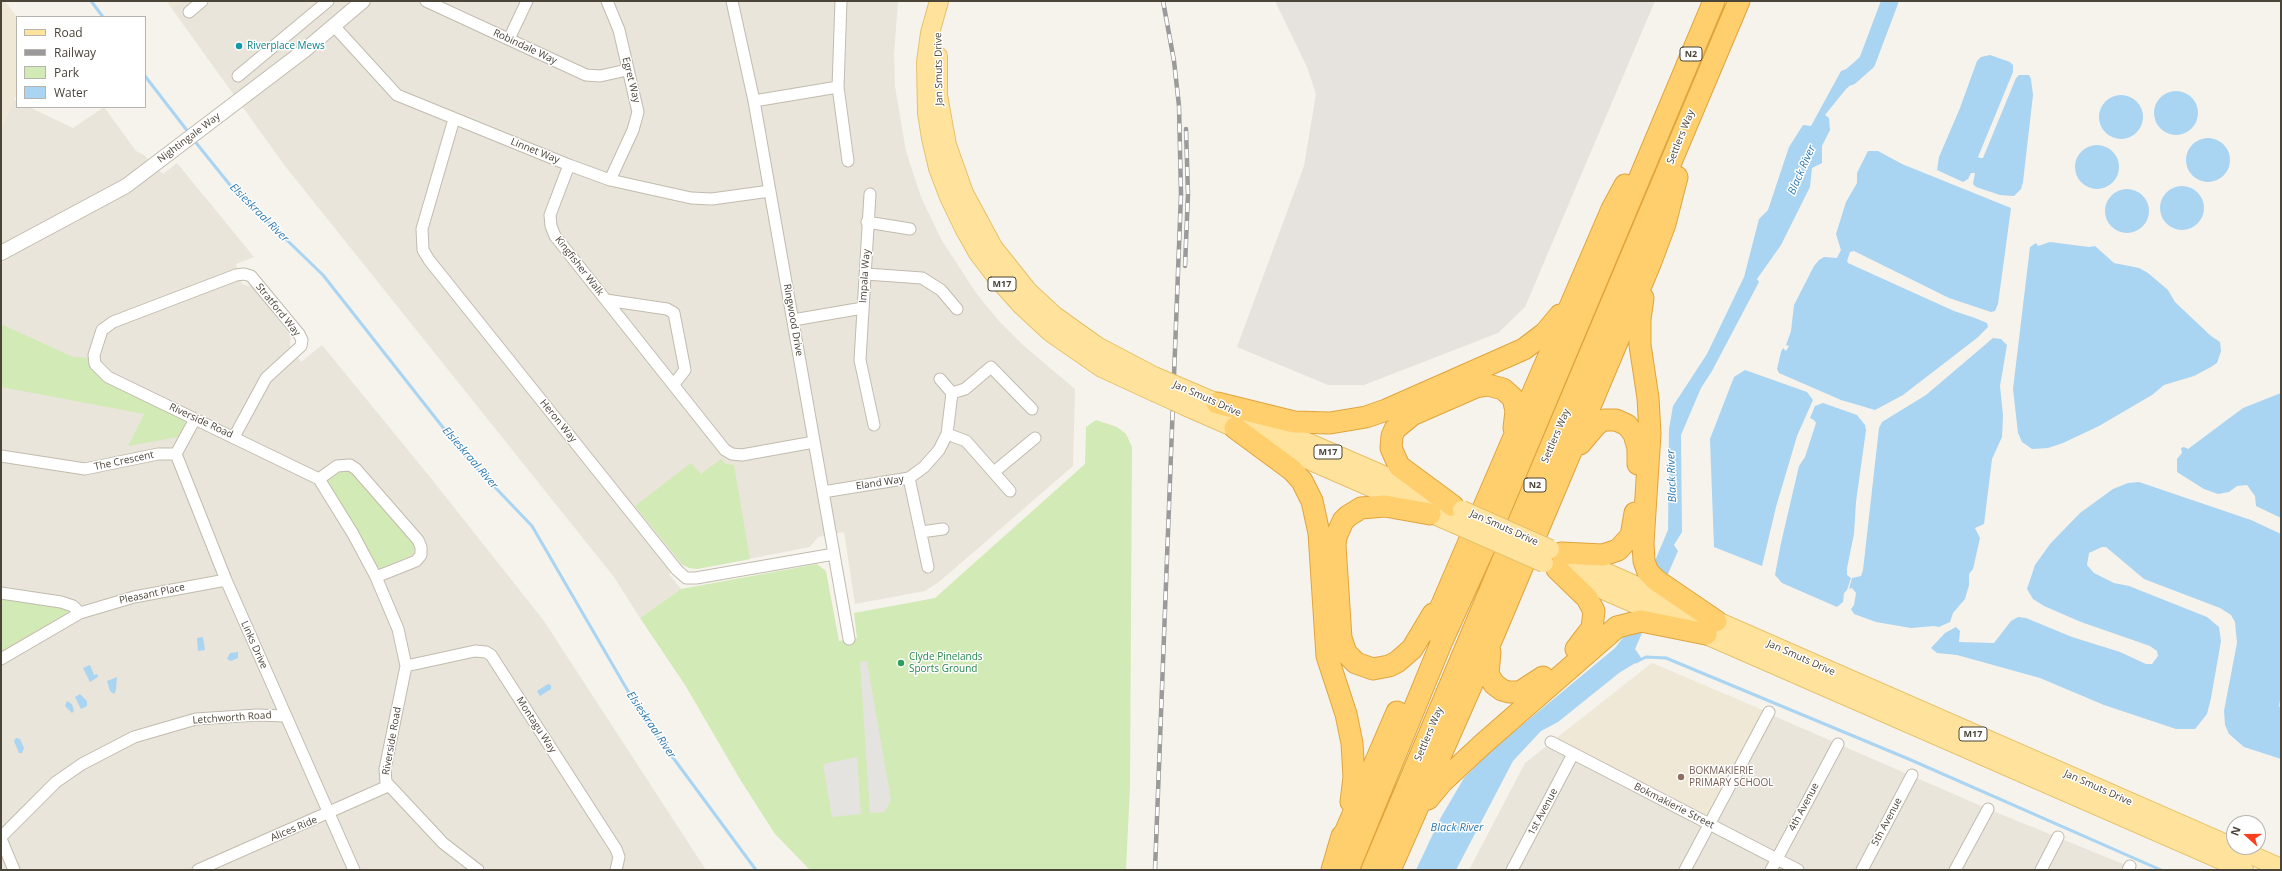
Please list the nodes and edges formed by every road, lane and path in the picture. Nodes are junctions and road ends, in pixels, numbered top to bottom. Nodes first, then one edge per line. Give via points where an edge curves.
1 (202, 1) edge
2 (328, 1) edge
3 (363, 1) edge
4 (426, 1) edge
5 (527, 1) edge
6 (607, 1) edge
7 (732, 1) edge
8 (841, 1) edge
9 (940, 1) edge
10 (1714, 1) edge
11 (1739, 1) edge
12 (189, 12) dead end
13 (334, 26) junction
14 (509, 39) junction
15 (627, 70) junction
16 (238, 76) dead end
17 (838, 87) junction
18 (1697, 99) junction
19 (754, 101) junction
20 (1668, 107) junction
21 (454, 119) junction
22 (848, 161) dead end
23 (569, 165) junction
24 (610, 180) junction
25 (770, 191) junction
26 (870, 194) dead end
27 (867, 222) junction
28 (910, 228) dead end
29 (1, 253) edge
30 (1650, 264) junction
31 (866, 274) junction
32 (1577, 288) junction
33 (606, 300) junction
34 (863, 308) junction
35 (956, 309) dead end
36 (793, 320) junction
37 (94, 355) joint
38 (940, 379) dead end
39 (674, 384) junction
40 (952, 394) junction
41 (1191, 400) junction
42 (1217, 403) junction
43 (1032, 408) dead end
44 (196, 419) junction
45 (874, 425) dead end
46 (1234, 428) junction
47 (947, 434) junction
48 (234, 437) junction
49 (1035, 438) dead end
50 (814, 442) junction
51 (1511, 443) junction
52 (176, 454) junction
53 (1, 456) edge
54 (994, 472) junction
55 (910, 478) junction
56 (319, 479) junction
57 (1558, 481) junction
58 (1010, 491) dead end
59 (823, 492) junction
60 (1457, 513) junction
61 (1430, 514) junction
62 (943, 529) dead end
63 (922, 532) junction
64 (834, 554) junction
65 (1553, 559) junction
66 (928, 567) dead end
67 (376, 577) junction
68 (226, 580) junction
69 (1452, 581) junction
70 (1638, 586) junction
71 (1, 593) edge
72 (1660, 606) junction
73 (80, 612) junction
74 (1711, 628) junction
75 (1494, 634) junction
76 (849, 639) dead end
77 (1, 659) edge
78 (406, 666) junction
79 (1769, 712) dead end
80 (286, 716) junction
81 (1550, 742) dead end
82 (1838, 744) dead end
83 (1573, 754) junction
84 (1912, 775) dead end
85 (388, 786) junction
86 (1988, 808) dead end
87 (330, 813) junction
88 (1709, 825) junction
89 (1408, 830) junction
90 (2058, 837) dead end
91 (1, 838) edge
92 (1338, 849) junction
93 (1777, 858) junction
94 (2281, 868) edge
95 (14, 870) edge
96 (200, 870) edge
97 (354, 870) edge
98 (478, 870) edge
99 (616, 870) edge
100 (1332, 870) edge
101 (1348, 870) edge
102 (1372, 870) edge
103 (1390, 870) edge
104 (1512, 870) edge
105 (1685, 870) edge
106 (1771, 870) edge
107 (1798, 870) edge
108 (1862, 870) edge
109 (1955, 870) edge
110 (2041, 870) edge
111 (2244, 870) edge

1 - 12 street
2 - 16 street
3 - 13 street, Nightingale Way
4 - 14 street, Robindale Way
5 - 14 street
6 - 15 street, Egret Way via 618,30
7 - 19 street, Ringwood Drive
8 - 17 street
9 - 41 main road, Jan Smuts Drive / M17, bridge via 930,33 926,62 931,138 938,168 949,197 978,253 997,278 1044,327 1092,362
10 - 20 highway, N2
11 - 18 highway, Settlers Way / N2
13 - 21 street, Linnet Way via 397,95
13 - 29 street, Nightingale Way via 126,186
14 - 15 street, Robindale Way via 586,75 600,76
15 - 24 street, Egret Way via 637,103 637,121
17 - 19 street
17 - 22 street
18 - 30 highway via 1664,224
18 - 102 highway, Settlers Way / N2
19 - 25 street, Ringwood Drive
20 - 32 highway via 1612,209
20 - 101 highway, N2 via 1622,222 1413,709
21 - 23 street, Linnet Way
21 - 64 street, Heron Way via 422,230 424,250 429,260 676,570 686,578 696,578
23 - 24 street, Linnet Way
23 - 33 street, Kingfisher Walk via 552,204 551,226 555,236
24 - 25 street, Linnet Way via 691,198 712,199
25 - 36 street, Ringwood Drive
26 - 27 street, Impala Way
27 - 28 street
27 - 31 street, Impala Way
30 - 57 highway
30 - 70 highway via 1640,319 1640,345 1650,415 1644,561
31 - 34 street, Impala Way
31 - 35 street via 922,278 941,290
32 - 42 highway via 1545,333 1524,349 1366,417 1330,423 1294,422
32 - 51 highway
33 - 39 street, Kingfisher Walk
33 - 39 street, Kingfisher Walk via 667,309 674,313 685,370
34 - 36 street, Impala Way
34 - 45 street via 860,360
36 - 50 street, Ringwood Drive
37 - 44 street, Riverside Road via 95,364 108,377
37 - 48 street, Stratford Way via 102,330 113,322 236,275 251,276 302,340 301,346 266,378
38 - 40 street
39 - 50 street, Kingfisher Walk via 719,442 732,454 742,455
40 - 43 street via 965,390 991,367
40 - 47 street, Eland Way
41 - 42 main road, Jan Smuts Drive / M17
41 - 46 main road, Jan Smuts Drive / M17
42 - 60 main road, Jan Smuts Drive / M17
44 - 48 street, Riverside Road
44 - 52 street
46 - 61 main road, Jan Smuts Drive / M17
46 - 92 highway via 1292,470 1308,491 1316,513 1327,651 1349,724 1354,764 1353,790
47 - 54 street via 966,440
47 - 55 street, Eland Way via 924,467
48 - 56 street, Riverside Road
49 - 54 street
50 - 59 street, Ringwood Drive
51 - 60 highway via 1515,404 1508,392 1492,385 1472,389 1412,415 1397,426 1391,443 1396,461
51 - 69 highway
52 - 53 street, The Crescent via 158,454 85,469
52 - 68 street, Links Drive
54 - 58 street
55 - 59 street, Eland Way
55 - 63 street
56 - 67 street, Riverside Road
56 - 67 street via 337,466 350,466 356,469 418,540 421,547 416,561
57 - 65 highway via 1586,435 1597,424 1604,420 1616,420 1627,425 1638,443 1639,452 1635,520 1630,536 1621,548 1607,554
57 - 75 highway
59 - 64 street, Ringwood Drive
60 - 61 main road, Jan Smuts Drive / M17
60 - 65 main road, Jan Smuts Drive / M17, bridge
61 - 69 highway via 1385,506 1367,506 1343,521 1336,536 1335,546 1339,628 1346,653 1356,663 1373,669 1389,666 1406,656 1417,642
62 - 63 street
63 - 66 street
64 - 76 street, Ringwood Drive
65 - 70 main road, Jan Smuts Drive / M17
65 - 75 highway via 1592,606 1594,624 1584,641 1533,685 1520,692 1509,692 1496,686 1488,674
67 - 78 street, Riverside Road via 398,630
68 - 73 street, Pleasant Place via 134,597
68 - 80 street, Links Drive
69 - 92 highway
70 - 72 highway
70 - 72 main road, Jan Smuts Drive / M17
71 - 73 street via 61,602 73,606
72 - 74 highway
72 - 74 highway
72 - 89 highway via 1635,621 1610,631 1449,775 1428,799
73 - 77 street, Pleasant Place
74 - 94 main road, Jan Smuts Drive / M17
74 - 111 main road, Jan Smuts Drive / M17
75 - 89 highway
78 - 85 street, Riverside Road via 385,769
78 - 99 street, Montagu Way via 475,651 491,655 616,849 619,863
79 - 88 street
80 - 87 street, Links Drive
80 - 91 street, Letchworth Road via 196,719 134,737 82,764 56,782
81 - 83 street, Bokmakierie Street
82 - 93 street, 4th Avenue
83 - 88 street, Bokmakierie Street
83 - 104 street, 1st Avenue
84 - 108 street, 5th Avenue
85 - 87 street, Alices Ride
85 - 98 street, Riverside Road via 443,843
86 - 109 street
87 - 96 street, Alices Ride
87 - 97 street, Links Drive
88 - 93 street, Bokmakierie Street
88 - 105 street
89 - 103 highway
90 - 110 street
91 - 95 street
92 - 100 highway
93 - 106 street, 4th Avenue
93 - 107 street, Bokmakierie Street

